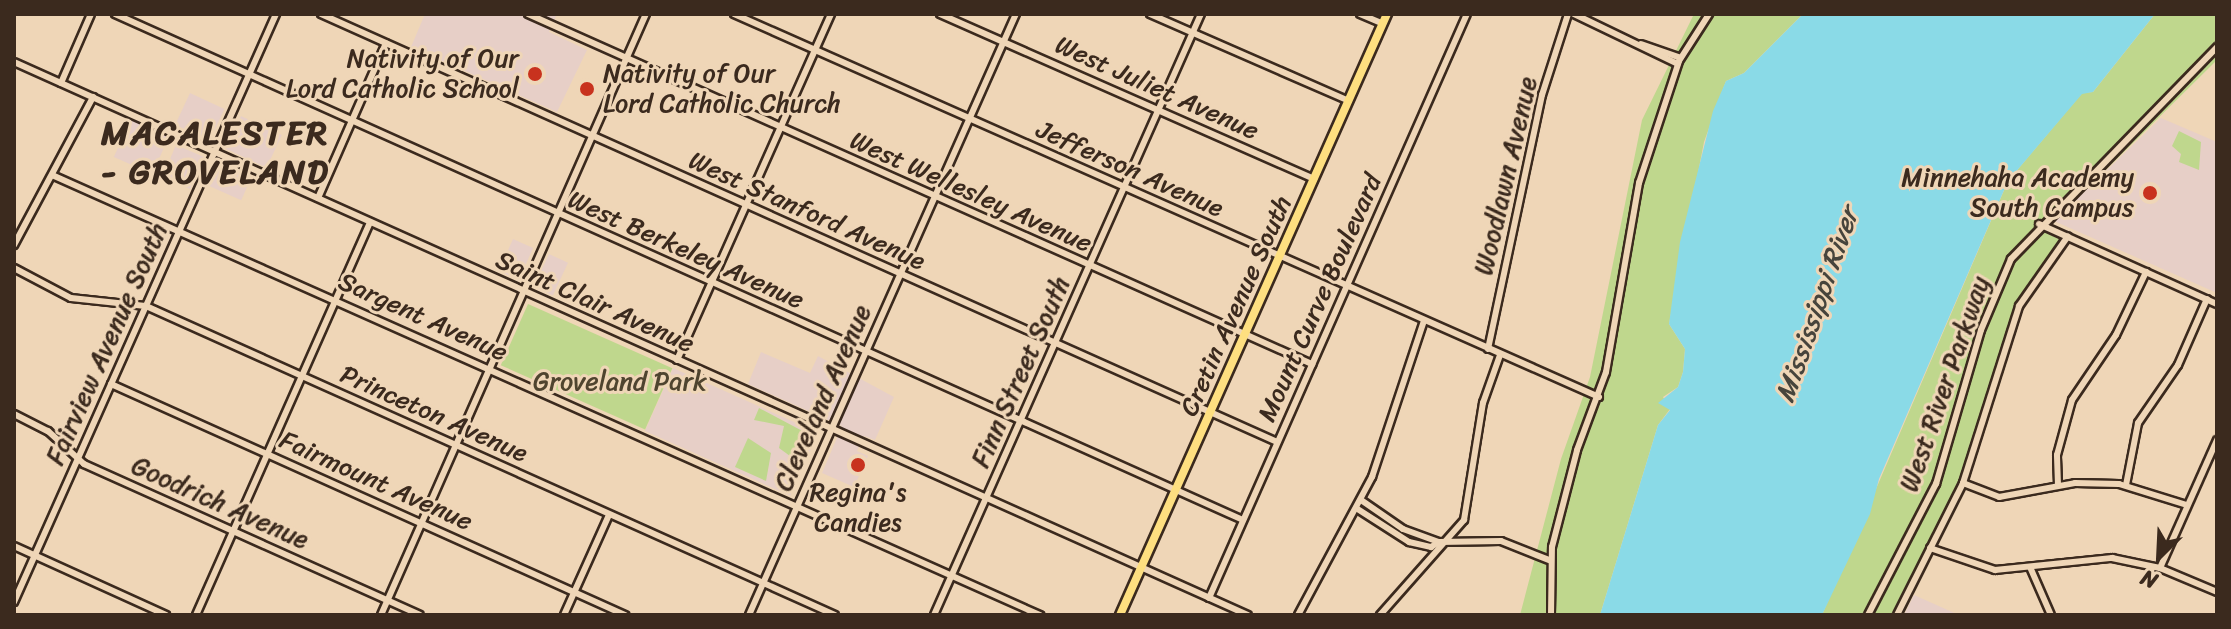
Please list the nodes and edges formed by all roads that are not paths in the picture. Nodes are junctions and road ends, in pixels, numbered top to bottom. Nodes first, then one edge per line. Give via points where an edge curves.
1 (91, 14) edge
2 (115, 14) edge
3 (276, 14) edge
4 (321, 14) edge
5 (528, 14) edge
6 (646, 14) edge
7 (734, 14) edge
8 (831, 14) edge
9 (940, 14) edge
10 (1016, 14) edge
11 (1150, 14) edge
12 (1201, 14) edge
13 (1360, 14) edge
14 (1387, 14) edge
15 (1467, 14) edge
16 (1571, 14) edge
17 (1709, 14) edge
18 (1383, 24) junction
19 (1193, 33) junction
20 (386, 43) junction
21 (1004, 43) junction
22 (2217, 47) edge
23 (815, 51) junction
24 (626, 58) junction
25 (1680, 61) junction
26 (14, 62) edge
27 (249, 75) junction
28 (61, 83) junction
29 (93, 97) junction
30 (1349, 101) junction
31 (1158, 111) junction
32 (969, 120) junction
33 (352, 121) junction
34 (781, 128) junction
35 (592, 136) junction
36 (215, 152) junction
37 (52, 175) junction
38 (1314, 179) junction
39 (1124, 188) junction
40 (318, 198) junction
41 (934, 198) junction
42 (746, 206) junction
43 (557, 214) junction
44 (370, 222) junction
45 (2039, 224) junction
46 (179, 231) junction
47 (2068, 236) junction
48 (14, 245) edge
49 (1280, 257) junction
50 (1090, 266) junction
51 (14, 268) edge
52 (2146, 272) junction
53 (900, 275) junction
54 (711, 283) junction
55 (1346, 286) junction
56 (523, 291) junction
57 (335, 299) junction
58 (2207, 299) junction
59 (2217, 304) edge
60 (146, 306) junction
61 (1424, 321) junction
62 (1245, 335) junction
63 (1055, 344) junction
64 (1488, 349) junction
65 (866, 353) junction
66 (1500, 355) junction
67 (677, 360) junction
68 (1312, 364) junction
69 (488, 369) junction
70 (301, 375) junction
71 (111, 384) junction
72 (1599, 397) junction
73 (1210, 412) junction
74 (14, 414) edge
75 (1020, 421) junction
76 (831, 430) junction
77 (2217, 440) edge
78 (1277, 442) junction
79 (455, 445) junction
80 (266, 454) junction
81 (79, 457) junction
82 (1963, 483) junction
83 (2058, 485) junction
84 (2126, 485) junction
85 (1176, 490) junction
86 (987, 499) junction
87 (1361, 500) junction
88 (2187, 505) junction
89 (796, 507) junction
90 (1356, 508) junction
91 (609, 515) junction
92 (1243, 520) junction
93 (1464, 520) junction
94 (420, 523) junction
95 (233, 531) junction
96 (1474, 537) junction
97 (1448, 541) junction
98 (1439, 542) junction
99 (14, 546) edge
100 (1930, 548) junction
101 (35, 555) junction
102 (1549, 560) junction
103 (2030, 567) junction
104 (1141, 568) junction
105 (2160, 568) junction
106 (951, 576) junction
107 (763, 583) junction
108 (574, 592) junction
109 (2217, 592) edge
110 (1209, 598) junction
111 (386, 600) junction
112 (14, 602) edge
113 (166, 615) edge
114 (196, 615) edge
115 (381, 615) edge
116 (420, 615) edge
117 (564, 615) edge
118 (625, 615) edge
119 (749, 615) edge
120 (835, 615) edge
121 (934, 615) edge
122 (1040, 615) edge
123 (1120, 615) edge
124 (1248, 615) edge
125 (1298, 615) edge
126 (1380, 615) edge
127 (1551, 615) edge
128 (1868, 615) edge
129 (1897, 615) edge
130 (2051, 615) edge

1 - 28 street
2 - 27 street, West Berkeley Avenue
3 - 27 street, Fairview Avenue South
4 - 20 street, West Stanford Avenue
5 - 24 street, West Wellesley Avenue
6 - 24 street
7 - 23 street, Jefferson Avenue
8 - 23 street
9 - 21 street, West Juliet Avenue
10 - 21 street, Cleveland Avenue
11 - 19 street
12 - 19 street, Finn Street South
13 - 18 street
14 - 18 main road, Cretin Avenue South
15 - 55 street, Mount Curve Boulevard
16 - 25 street
16 - 64 street, Woodlawn Avenue via 1542,95
17 - 25 street
18 - 30 main road, Cretin Avenue South
19 - 30 street
19 - 31 street, Finn Street South
20 - 33 street
20 - 35 street, West Stanford Avenue
21 - 31 street, West Juliet Avenue
21 - 32 street, Cleveland Avenue
22 - 45 street, West River Parkway
23 - 32 street, Jefferson Avenue
23 - 34 street
24 - 34 street, West Wellesley Avenue
24 - 35 street
25 - 72 street via 1639,183
26 - 28 street, Saint Clair Avenue
27 - 33 street, West Berkeley Avenue
27 - 36 street, Fairview Avenue South
28 - 29 street, Saint Clair Avenue
29 - 36 street, Saint Clair Avenue
29 - 37 street
30 - 38 main road, Cretin Avenue South
31 - 38 street, West Juliet Avenue
31 - 39 street, Finn Street South
32 - 39 street, Jefferson Avenue
32 - 41 street, Cleveland Avenue
33 - 40 street
33 - 43 street, West Berkeley Avenue
34 - 41 street, West Wellesley Avenue
34 - 42 street
35 - 42 street, West Stanford Avenue
35 - 43 street
36 - 40 street, Saint Clair Avenue
36 - 46 street, Fairview Avenue South
37 - 46 street, Sargent Avenue
37 - 48 street
38 - 49 main road, Cretin Avenue South
39 - 49 street, Jefferson Avenue
39 - 50 street, Finn Street South
40 - 44 street, Saint Clair Avenue
41 - 50 street, West Wellesley Avenue
41 - 53 street, Cleveland Avenue
42 - 53 street, West Stanford Avenue
42 - 54 street
43 - 54 street, West Berkeley Avenue
43 - 56 street
44 - 56 street, Saint Clair Avenue
44 - 57 street
45 - 47 street
45 - 128 street, West River Parkway via 2002,276 1936,484
46 - 57 street, Sargent Avenue
46 - 60 street, Fairview Avenue South
47 - 52 street
47 - 82 street via 2019,306
49 - 55 street, Jefferson Avenue
49 - 62 main road, Cretin Avenue South
50 - 62 street, West Wellesley Avenue
50 - 63 street, Finn Street South
51 - 60 street, Princeton Avenue via 71,298
52 - 58 street
52 - 83 street via 2116,335 2072,400 2057,455
53 - 63 street, West Stanford Avenue
53 - 65 street, Cleveland Avenue
54 - 65 street, West Berkeley Avenue
54 - 67 street
55 - 61 street, Jefferson Avenue
55 - 68 street, Mount Curve Boulevard
56 - 67 street, Saint Clair Avenue
56 - 69 street
57 - 69 street, Sargent Avenue
57 - 70 street
58 - 59 street
58 - 84 street via 2178,365 2138,423
60 - 70 street, Princeton Avenue
60 - 71 street, Fairview Avenue South
61 - 64 street, Jefferson Avenue
61 - 87 street
62 - 68 street, West Wellesley Avenue
62 - 73 main road, Cretin Avenue South
63 - 73 street, West Stanford Avenue
63 - 75 street, Finn Street South
64 - 66 street, Jefferson Avenue
65 - 75 street, West Berkeley Avenue
65 - 76 street, Cleveland Avenue
66 - 72 street, Jefferson Avenue
66 - 93 street via 1483,403
67 - 76 street, Saint Clair Avenue
68 - 78 street, Mount Curve Boulevard
69 - 79 street
69 - 89 street, Sargent Avenue
70 - 79 street, Princeton Avenue
70 - 80 street
71 - 80 street, Fairmount Avenue
71 - 81 street, Fairview Avenue South
72 - 102 street via 1577,450
73 - 78 street, West Stanford Avenue
73 - 85 main road, Cretin Avenue South
74 - 81 street, Goodrich Avenue
75 - 85 street, West Berkeley Avenue
75 - 86 street, Finn Street South
76 - 86 street, Saint Clair Avenue
76 - 89 street, Cleveland Avenue
77 - 88 street
78 - 92 street, Mount Curve Boulevard
79 - 91 street, Princeton Avenue
79 - 94 street
80 - 94 street, Fairmount Avenue
80 - 95 street
81 - 95 street, Goodrich Avenue
81 - 101 street, Fairview Avenue South
82 - 83 street via 1999,497
82 - 100 street
83 - 84 street
84 - 88 street
85 - 92 street, West Berkeley Avenue
85 - 104 main road, Cretin Avenue South
86 - 104 street, Saint Clair Avenue
86 - 106 street, Finn Street South
87 - 90 street
87 - 98 street via 1403,529
88 - 105 street
89 - 106 street, Sargent Avenue
89 - 107 street, Cleveland Avenue
90 - 98 street via 1409,542 1431,547
90 - 125 street
91 - 107 street, Princeton Avenue
91 - 108 street
92 - 110 street, Mount Curve Boulevard
93 - 96 street
93 - 97 street
94 - 108 street, Fairmount Avenue
94 - 111 street
95 - 111 street, Goodrich Avenue
95 - 114 street
96 - 97 street
96 - 102 street via 1501,541
97 - 98 street
97 - 126 street via 1412,572
99 - 101 street
100 - 103 street via 1979,568
100 - 129 street
101 - 112 street, Fairview Avenue South
101 - 113 street
102 - 127 street
103 - 105 street via 2090,557
103 - 130 street
104 - 110 street, Saint Clair Avenue
104 - 123 main road, Cretin Avenue South
105 - 109 street
106 - 121 street, Finn Street South
106 - 122 street, Sargent Avenue
107 - 119 street, Cleveland Avenue
107 - 120 street, Princeton Avenue
108 - 117 street
108 - 118 street, Fairmount Avenue
110 - 124 street, Saint Clair Avenue
111 - 115 street
111 - 116 street, Goodrich Avenue

